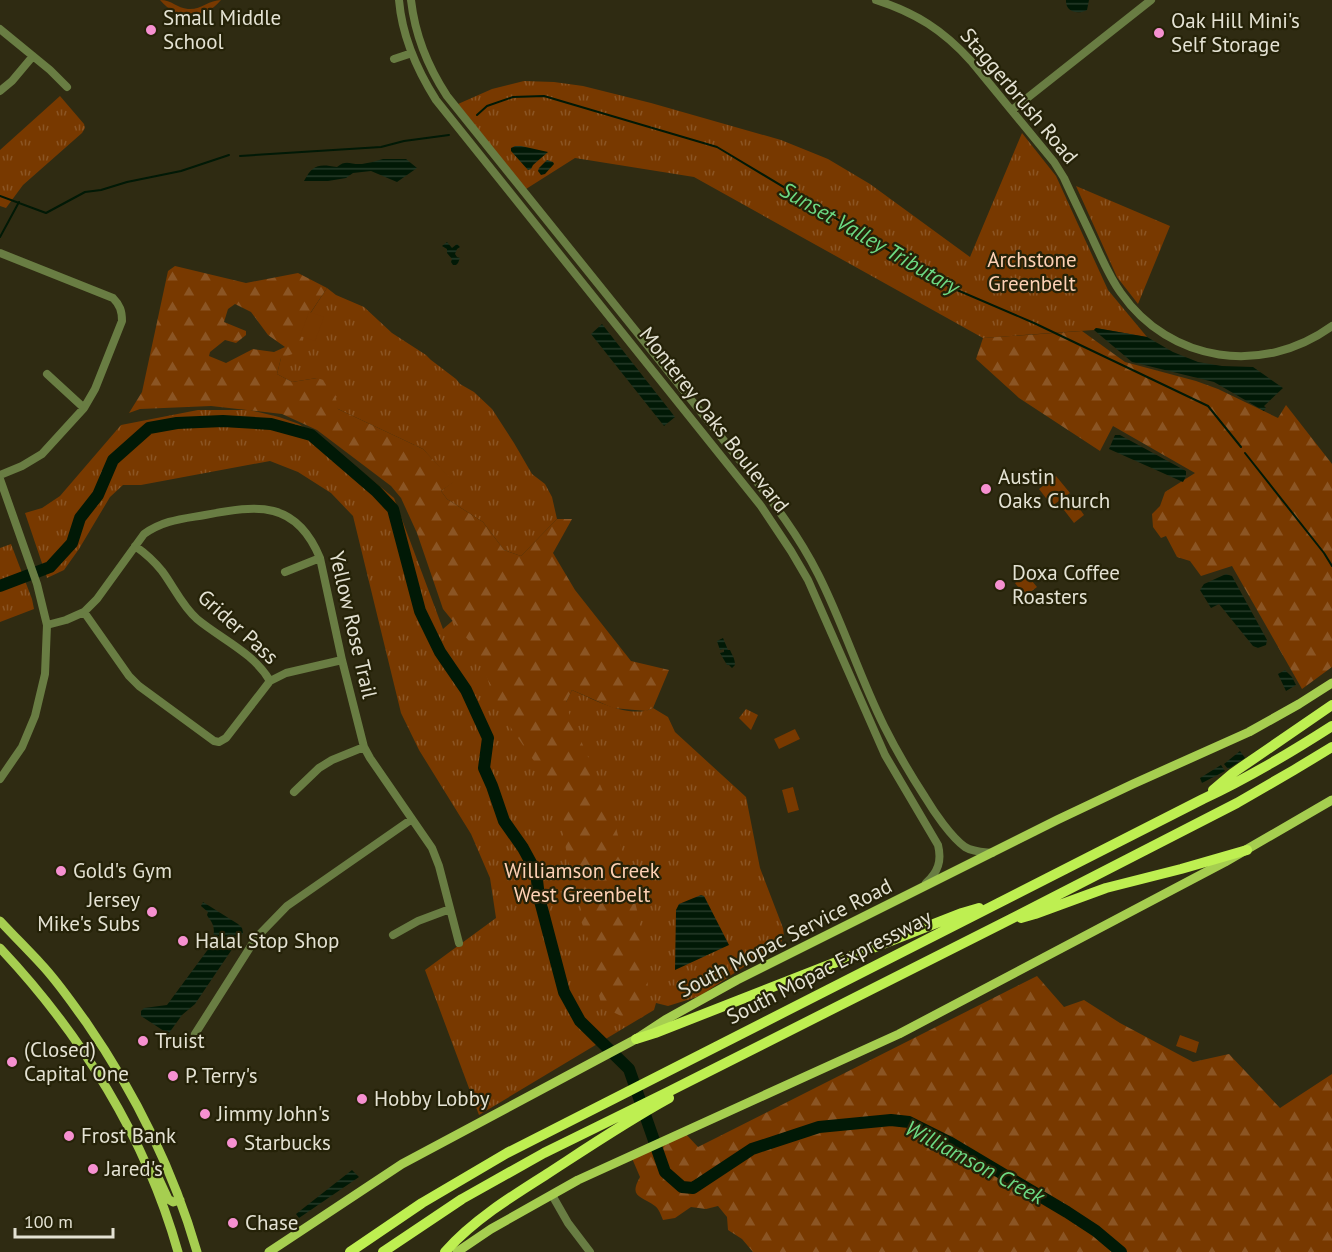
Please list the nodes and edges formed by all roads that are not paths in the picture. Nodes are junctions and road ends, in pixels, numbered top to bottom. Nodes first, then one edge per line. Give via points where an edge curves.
1 (399, 0) edge
2 (411, 0) edge
3 (876, 0) edge
4 (1151, 0) edge
5 (0, 29) edge
6 (412, 53) junction
7 (33, 56) junction
8 (394, 58) dead end
9 (68, 87) dead end
10 (0, 91) edge
11 (1012, 110) junction
12 (0, 254) edge
13 (1332, 326) edge
14 (47, 374) dead end
15 (84, 408) junction
16 (0, 477) edge
17 (135, 546) junction
18 (320, 558) junction
19 (285, 572) dead end
20 (84, 612) junction
21 (47, 624) junction
22 (342, 660) junction
23 (270, 681) junction
24 (1332, 683) edge
25 (1332, 705) edge
26 (1332, 726) edge
27 (364, 747) junction
28 (1332, 747) edge
29 (0, 779) edge
30 (294, 792) dead end
31 (1203, 799) junction
32 (1332, 800) edge
33 (412, 819) junction
34 (1247, 849) junction
35 (993, 853) junction
36 (921, 888) junction
37 (1002, 901) junction
38 (450, 909) junction
39 (0, 921) edge
40 (1001, 924) junction
41 (393, 935) dead end
42 (459, 943) dead end
43 (0, 948) edge
44 (195, 1034) dead end
45 (636, 1039) junction
46 (101, 1043) junction
47 (85, 1053) junction
48 (669, 1095) junction
49 (135, 1143) junction
50 (552, 1195) junction
51 (180, 1200) junction
52 (586, 1251) edge
53 (178, 1252) edge
54 (197, 1252) edge
55 (269, 1252) edge
56 (350, 1252) edge
57 (383, 1252) edge
58 (445, 1252) edge
59 (457, 1252) edge

1 - 6 street, Monterey Oaks Boulevard
2 - 35 street, Monterey Oaks Boulevard via 421,44 447,96 761,487 800,542 827,593 883,724 929,805 964,846
3 - 11 street, Staggerbrush Road via 906,10 941,31
4 - 11 street
5 - 7 street
6 - 8 street
6 - 36 street, Monterey Oaks Boulevard via 436,100 766,513 791,551 815,596 881,747 938,845 939,866
7 - 9 street
7 - 10 street
11 - 13 street, Staggerbrush Road via 1064,178 1119,291 1159,331 1207,352 1251,356 1295,347
12 - 15 street via 113,298 121,309 122,321
14 - 15 street
15 - 16 street via 42,454
16 - 21 street
17 - 18 street, Yellow Rose Trail via 144,534 167,521 257,508 294,520 314,542
17 - 20 street, Yellow Rose Trail
17 - 23 street, Grider Pass via 151,558 197,619 253,660
18 - 19 street
18 - 22 street, Yellow Rose Trail
20 - 21 street, Yellow Rose Trail
20 - 23 street via 139,686 214,741 226,738
21 - 29 street via 45,674 35,716 22,747
22 - 23 street via 286,673
22 - 27 street, Yellow Rose Trail
24 - 35 main road, South Mopac Service Road via 1249,732
25 - 31 highway
26 - 31 highway, South Mopac Expressway via 1286,756
27 - 30 street via 319,768
27 - 33 street, Yellow Rose Trail
28 - 40 highway, South Mopac Expressway via 1237,803
31 - 37 highway, South Mopac Expressway
32 - 34 main road
33 - 38 street, Yellow Rose Trail via 432,848
33 - 44 street via 287,906 256,938
34 - 40 highway via 1106,888
34 - 50 main road via 899,1034 578,1179
35 - 36 main road, South Mopac Service Road
36 - 45 main road, South Mopac Service Road via 737,980
37 - 45 highway
37 - 56 highway, South Mopac Expressway via 479,1169
38 - 41 street
38 - 42 street, Yellow Rose Trail
39 - 46 main road via 43,966
40 - 48 highway, South Mopac Expressway
43 - 47 main road
45 - 55 main road, South Mopac Service Road via 402,1164
46 - 47 main road
46 - 51 main road via 140,1109
47 - 49 main road
48 - 57 highway, South Mopac Expressway via 543,1153 487,1184
48 - 58 highway via 532,1183 481,1219
49 - 51 main road via 146,1155 168,1199
49 - 53 main road
50 - 52 street
50 - 59 main road
51 - 54 main road

